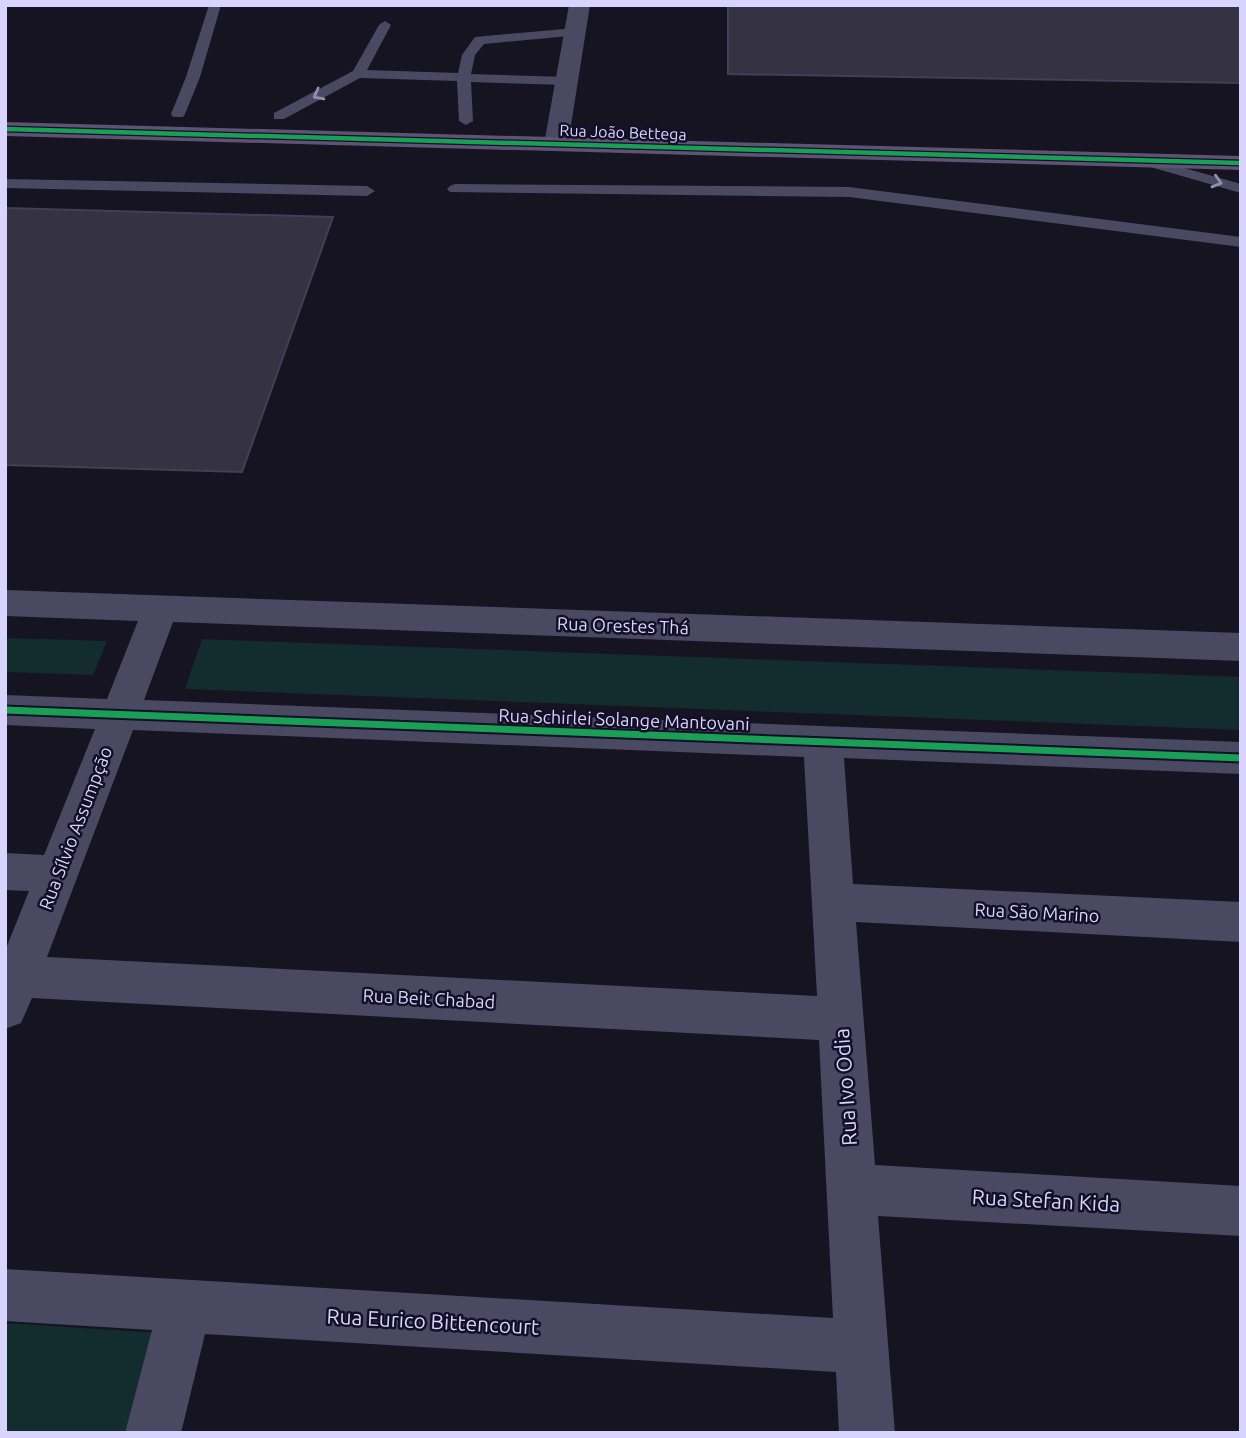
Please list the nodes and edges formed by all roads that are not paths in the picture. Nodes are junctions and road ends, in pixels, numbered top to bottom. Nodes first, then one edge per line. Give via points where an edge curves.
1 (215, 5) edge
2 (580, 5) edge
3 (386, 25) dead end
4 (575, 32) junction
5 (358, 74) junction
6 (462, 78) junction
7 (567, 82) junction
8 (5, 109) edge
9 (178, 114) junction
10 (279, 116) junction
11 (466, 121) junction
12 (5, 129) edge
13 (558, 134) junction
14 (1241, 142) edge
15 (1145, 161) junction
16 (1241, 163) edge
17 (5, 183) edge
18 (1241, 189) edge
19 (455, 190) dead end
20 (367, 191) dead end
21 (1241, 242) edge
22 (5, 603) edge
23 (161, 608) junction
24 (1241, 647) edge
25 (5, 710) edge
26 (120, 715) junction
27 (824, 742) junction
28 (1241, 758) edge
29 (5, 871) edge
30 (57, 874) junction
31 (833, 902) junction
32 (1241, 922) edge
33 (11, 992) edge
34 (840, 1019) junction
35 (851, 1189) junction
36 (1241, 1211) edge
37 (5, 1295) edge
38 (184, 1306) junction
39 (861, 1347) junction
40 (153, 1433) edge
41 (867, 1433) edge

1 - 9 lane
2 - 4 street
3 - 5 lane
4 - 6 lane via 480,40
4 - 7 street
5 - 6 lane
5 -> 10 lane
6 - 7 lane
6 - 11 lane
7 - 13 street
8 - 9 main road, Rua João Bettega
9 - 10 main road, Rua João Bettega
10 - 11 main road, Rua João Bettega
11 - 13 main road, Rua João Bettega
12 - 13 main road, Rua João Bettega
13 - 14 main road, Rua João Bettega
13 - 15 main road, Rua João Bettega
15 - 16 main road, Rua João Bettega
15 -> 18 lane
17 - 20 lane
19 - 21 lane via 849,192
22 - 23 street, Rua Orestes Thá
23 - 24 street, Rua Orestes Thá
23 - 26 street, Rua Sílvio Assumpção
25 - 26 street, Rua Schirlei Solange Mantovani
26 - 27 street, Rua Schirlei Solange Mantovani
26 - 30 street, Rua Sílvio Assumpção
27 - 28 street, Rua Schirlei Solange Mantovani
27 - 31 street, Rua Ivo Odia
29 - 30 street
30 - 33 street, Rua Sílvio Assumpção
31 - 32 street, Rua São Marino
31 - 34 street, Rua Ivo Odia
33 - 34 street, Rua Beit Chabad
34 - 35 street, Rua Ivo Odia
35 - 36 street, Rua Stefan Kida
35 - 39 street, Rua Ivo Odia
37 - 38 street, Rua Eurico Bittencourt
38 - 39 street, Rua Eurico Bittencourt
38 - 40 street
39 - 41 street, Rua Ivo Odia

